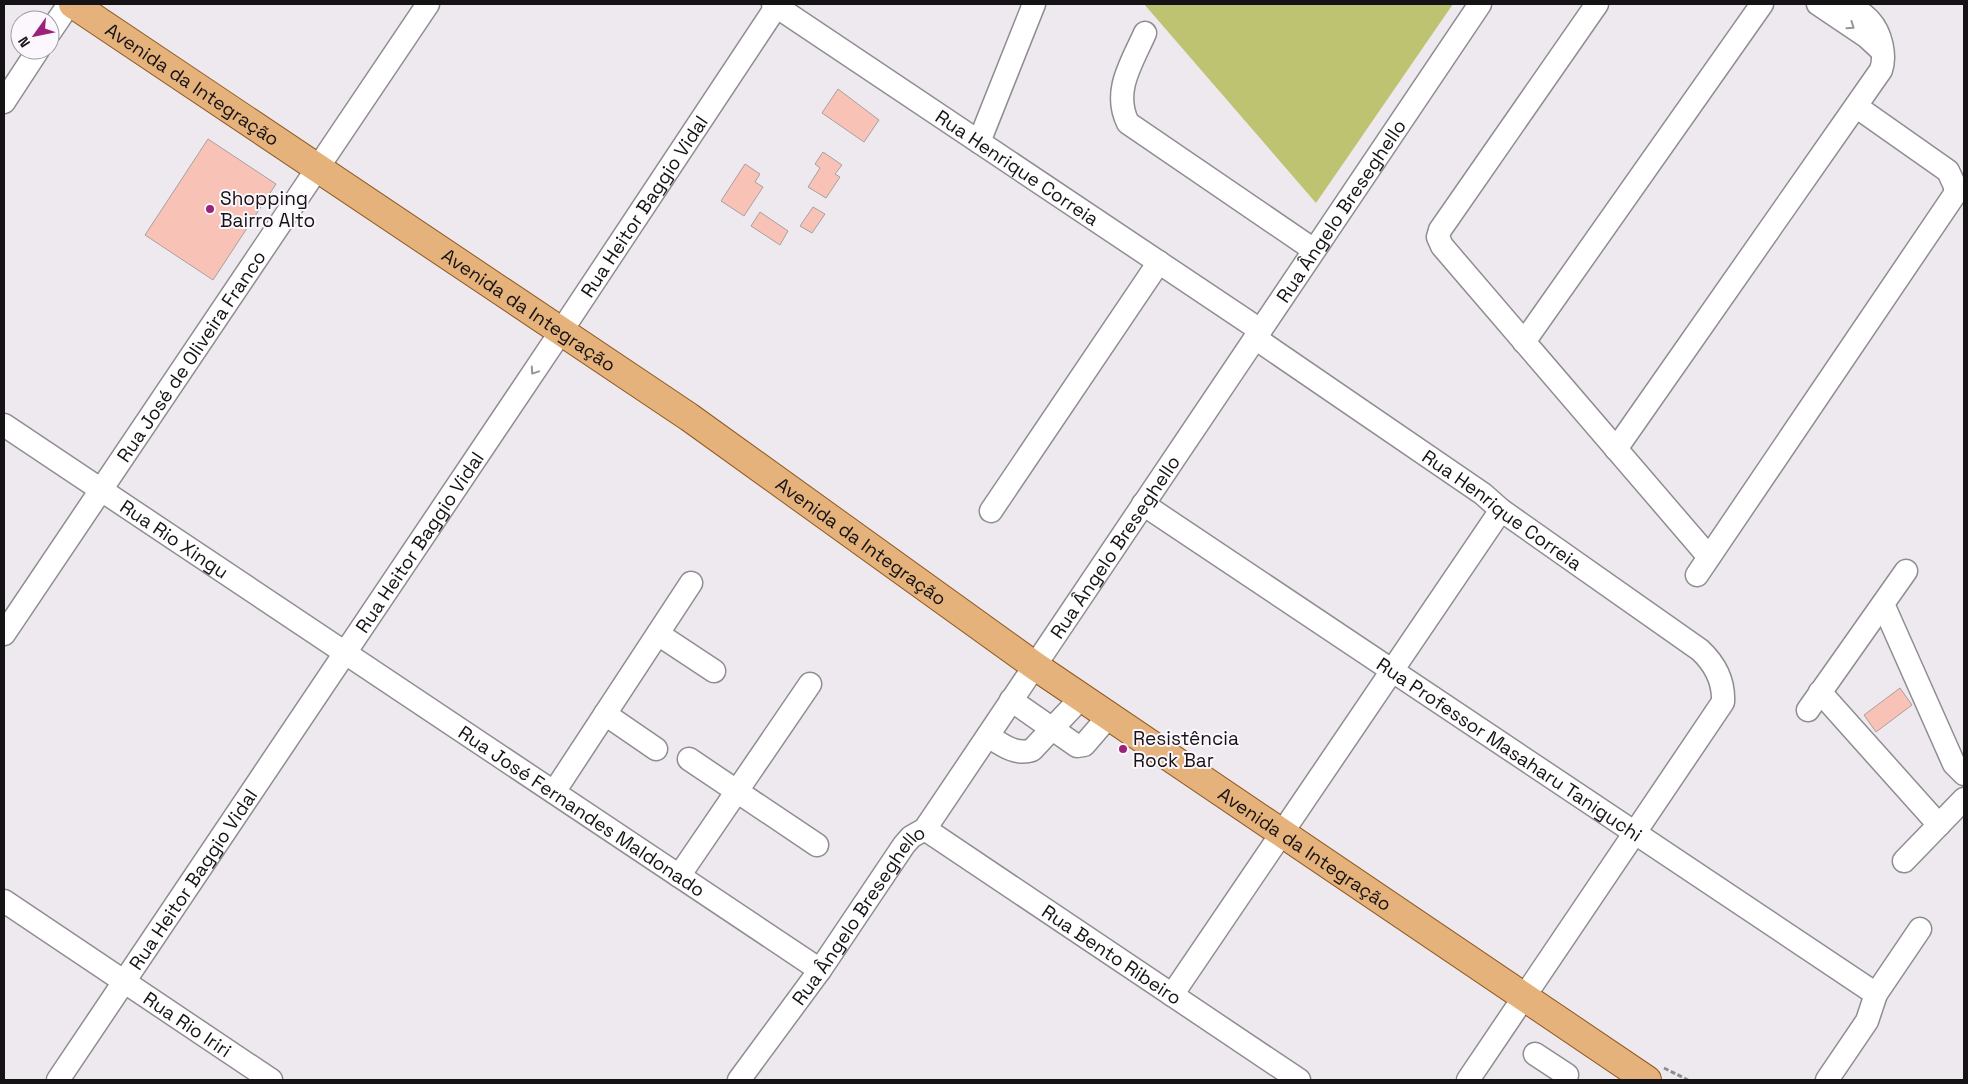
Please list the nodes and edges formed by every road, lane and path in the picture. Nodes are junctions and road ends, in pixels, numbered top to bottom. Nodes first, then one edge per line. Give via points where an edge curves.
1 (71, 4) edge
2 (428, 4) edge
3 (1034, 4) edge
4 (1480, 4) edge
5 (1597, 4) edge
6 (1762, 4) edge
7 (1818, 4) edge
8 (1848, 4) edge
9 (776, 5) edge
10 (60, 19) edge
11 (1145, 33) dead end
12 (1882, 52) junction
13 (31, 60) edge
14 (4, 102) edge
15 (1856, 107) junction
16 (980, 142) junction
17 (318, 167) junction
18 (1314, 250) junction
19 (1159, 262) junction
20 (562, 330) junction
21 (1258, 334) junction
22 (1524, 342) junction
23 (4, 425) edge
24 (1616, 449) junction
25 (101, 490) junction
26 (1143, 504) junction
27 (1501, 510) junction
28 (991, 511) dead end
29 (1906, 571) dead end
30 (691, 583) dead end
31 (1883, 604) junction
32 (4, 634) edge
33 (658, 634) junction
34 (344, 653) junction
35 (1035, 666) junction
36 (1392, 670) junction
37 (714, 671) dead end
38 (810, 684) dead end
39 (1820, 692) junction
40 (1081, 698) junction
41 (1011, 700) junction
42 (1808, 710) dead end
43 (605, 714) junction
44 (1108, 716) junction
45 (1050, 729) junction
46 (988, 736) junction
47 (656, 749) dead end
48 (689, 759) dead end
49 (1964, 774) edge
50 (554, 792) junction
51 (737, 792) junction
52 (1964, 799) edge
53 (1939, 825) junction
54 (925, 829) junction
55 (1281, 833) junction
56 (1634, 833) junction
57 (817, 845) dead end
58 (1904, 861) dead end
59 (679, 876) junction
60 (4, 901) edge
61 (1920, 929) dead end
62 (820, 970) junction
63 (124, 982) junction
64 (1876, 994) junction
65 (1172, 995) junction
66 (1524, 997) junction
67 (1535, 1054) dead end
68 (1643, 1079) edge
69 (58, 1080) edge
70 (271, 1080) edge
71 (739, 1080) edge
72 (1299, 1080) edge
73 (1468, 1080) edge
74 (1564, 1080) edge
75 (1827, 1080) edge

1 - 10 street
1 - 17 main road, Avenida da Integração
2 - 17 street, Rua José de Oliveira Franco
3 - 16 street
4 - 18 street, Rua Ângelo Breseghello
5 - 22 street via 1438,237 1442,246
6 - 22 street
7 -> 12 street
8 - 12 street via 1872,23
9 - 16 street, Rua Henrique Correia
9 - 20 street, Rua Heitor Baggio Vidal
11 - 18 street via 1121,91 1128,123
12 - 15 street via 1881,70
13 - 14 street
15 - 24 street
15 - 24 street via 1948,171 1955,194 1703,566
16 - 19 street, Rua Henrique Correia
17 - 20 main road, Avenida da Integração
17 - 25 street, Rua José de Oliveira Franco
18 - 21 street, Rua Ângelo Breseghello
19 - 21 street, Rua Henrique Correia
19 - 28 street
20 -> 34 street, Rua Heitor Baggio Vidal
20 - 35 main road, Avenida da Integração via 738,450
21 - 26 street, Rua Ângelo Breseghello
21 - 27 street, Rua Henrique Correia
22 - 24 street
23 - 25 street, Rua Rio Xingu
25 - 32 street, Rua José de Oliveira Franco
25 - 34 street, Rua Rio Xingu
26 - 35 street, Rua Ângelo Breseghello
26 - 36 street, Rua Professor Masaharu Taniguchi
27 - 36 street
27 - 56 street, Rua Henrique Correia via 1700,650 1718,675 1723,702
29 - 31 street
30 - 33 street
31 - 39 street
31 - 49 street via 1954,764
33 - 37 street
33 - 43 street
34 - 50 street, Rua José Fernandes Maldonado
34 - 63 street, Rua Heitor Baggio Vidal
35 - 40 main road, Avenida da Integração
35 - 41 street, Rua Ângelo Breseghello
36 - 55 street
36 - 56 street, Rua Professor Masaharu Taniguchi
38 - 51 street
39 - 42 street
39 - 53 street
40 - 44 main road, Avenida da Integração
40 - 45 street
41 - 45 street
41 - 46 street, Rua Ângelo Breseghello
43 - 47 street
43 - 50 street
44 - 45 street via 1080,747
44 - 55 main road, Avenida da Integração
45 - 46 street via 1032,750 1025,752 1014,751
46 - 54 street, Rua Ângelo Breseghello
48 - 51 street
50 - 59 street, Rua José Fernandes Maldonado
51 - 57 street
51 - 59 street
52 - 53 street
53 - 58 street
54 - 62 street, Rua Ângelo Breseghello via 904,845
54 - 65 street, Rua Bento Ribeiro
55 - 65 street
55 - 66 main road, Avenida da Integração
56 - 64 street, Rua Professor Masaharu Taniguchi
56 - 66 street
59 - 62 street, Rua José Fernandes Maldonado
60 - 63 street, Rua Rio Iriri
61 - 64 street
62 - 71 street, Rua Ângelo Breseghello
63 - 69 street, Rua Heitor Baggio Vidal
63 - 70 street, Rua Rio Iriri
64 - 75 street via 1867,1021
65 - 72 street, Rua Bento Ribeiro
66 - 68 main road, Avenida da Integração
66 - 73 street
67 - 74 street via 1567,1075

